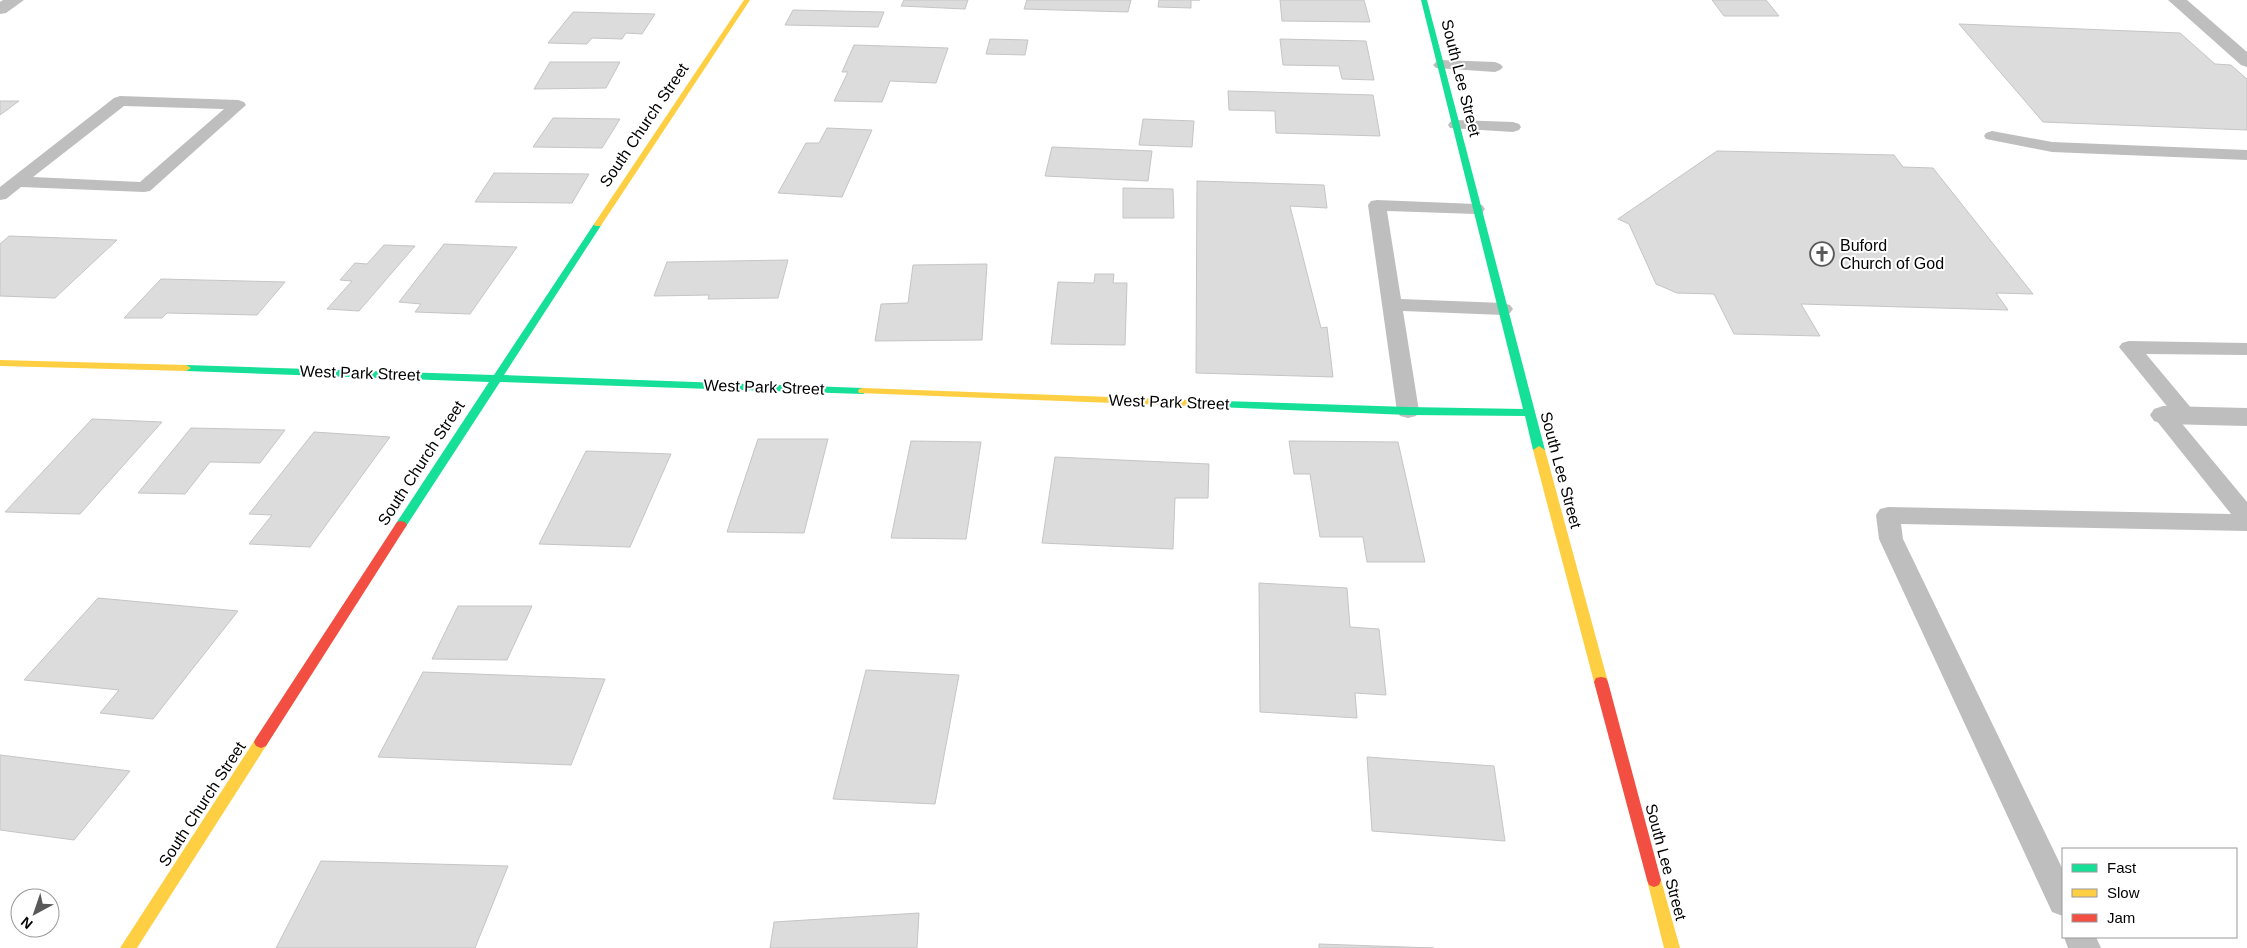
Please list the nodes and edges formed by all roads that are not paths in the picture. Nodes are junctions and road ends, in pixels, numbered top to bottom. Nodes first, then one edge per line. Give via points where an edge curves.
1 (15, 0) edge
2 (747, 0) edge
3 (1424, 0) edge
4 (2177, 0) edge
5 (0, 9) edge
6 (2247, 61) edge
7 (1441, 65) junction
8 (1495, 67) dead end
9 (1456, 125) junction
10 (1513, 127) dead end
11 (1992, 136) dead end
12 (2247, 155) edge
13 (18, 182) junction
14 (0, 196) edge
15 (1476, 209) junction
16 (1392, 305) junction
17 (1503, 309) junction
18 (2247, 349) edge
19 (0, 363) edge
20 (496, 377) junction
21 (1408, 411) junction
22 (1529, 413) junction
23 (2175, 415) junction
24 (2247, 417) edge
25 (2247, 518) edge
26 (2247, 523) edge
27 (2062, 900) edge
28 (128, 948) edge
29 (1672, 948) edge

1 - 5 street
2 - 20 street, South Church Street
3 - 7 street, South Lee Street
4 - 6 street
7 - 8 lane
7 - 9 street, South Lee Street
9 - 10 lane
9 - 15 street, South Lee Street
11 - 12 lane via 2052,147
13 - 13 lane via 120,101 238,105 144,187
13 - 14 lane
15 - 16 lane via 1377,205
15 - 17 street, South Lee Street
16 - 17 lane
16 - 21 lane
17 - 22 street, South Lee Street
18 - 23 lane via 2129,346
19 - 20 street, West Park Street
20 - 21 street, West Park Street
20 - 28 street, South Church Street
21 - 22 street, West Park Street
22 - 29 street, South Lee Street
23 - 24 street
23 - 25 lane
26 - 27 lane via 1888,515 1891,539

